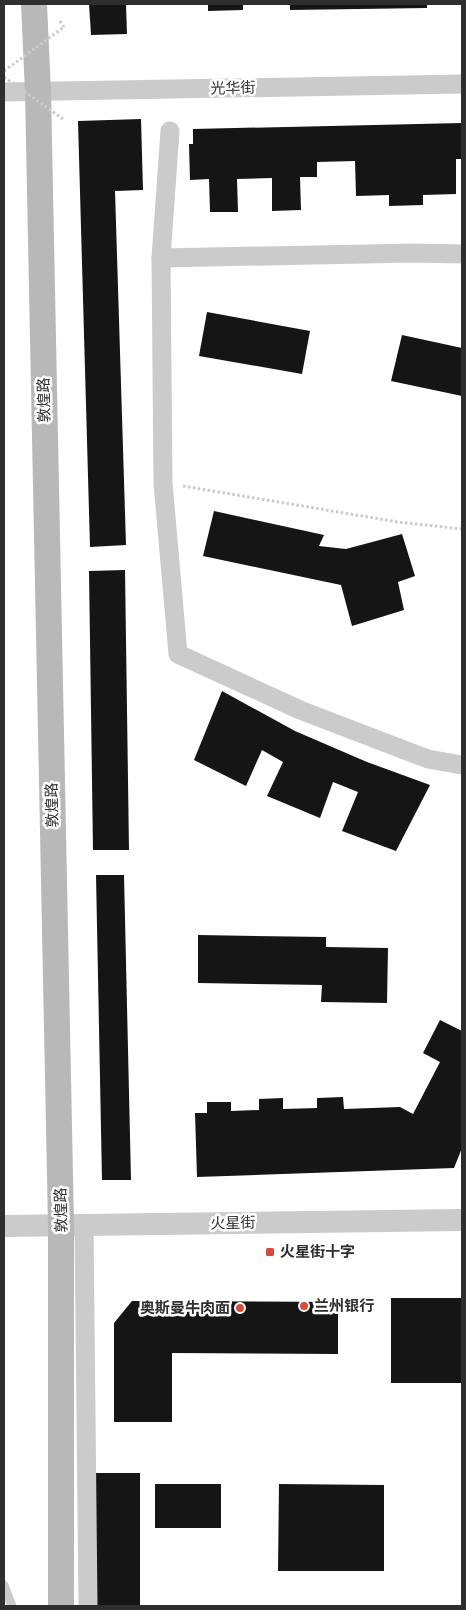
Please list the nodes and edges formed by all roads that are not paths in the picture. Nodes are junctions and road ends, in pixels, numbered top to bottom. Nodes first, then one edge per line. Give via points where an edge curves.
1 (34, 4) edge
2 (462, 84) edge
3 (4, 92) edge
4 (38, 92) junction
5 (170, 131) dead end
6 (462, 254) edge
7 (161, 258) junction
8 (462, 765) edge
9 (462, 1220) edge
10 (72, 1225) junction
11 (4, 1226) edge
12 (4, 1585) edge
13 (12, 1606) edge
14 (61, 1606) edge
15 (88, 1606) edge

1 - 4 main road, 敦煌路
2 - 4 street, 光华街
3 - 4 street, 光华街
4 - 10 main road, 敦煌路
5 - 7 street
6 - 7 street
7 - 8 street via 163,483 178,654 300,710 428,759
9 - 10 street, 火星街
10 - 11 street, 火星街
10 - 14 main road, 敦煌路
10 - 15 street
12 - 13 lane

